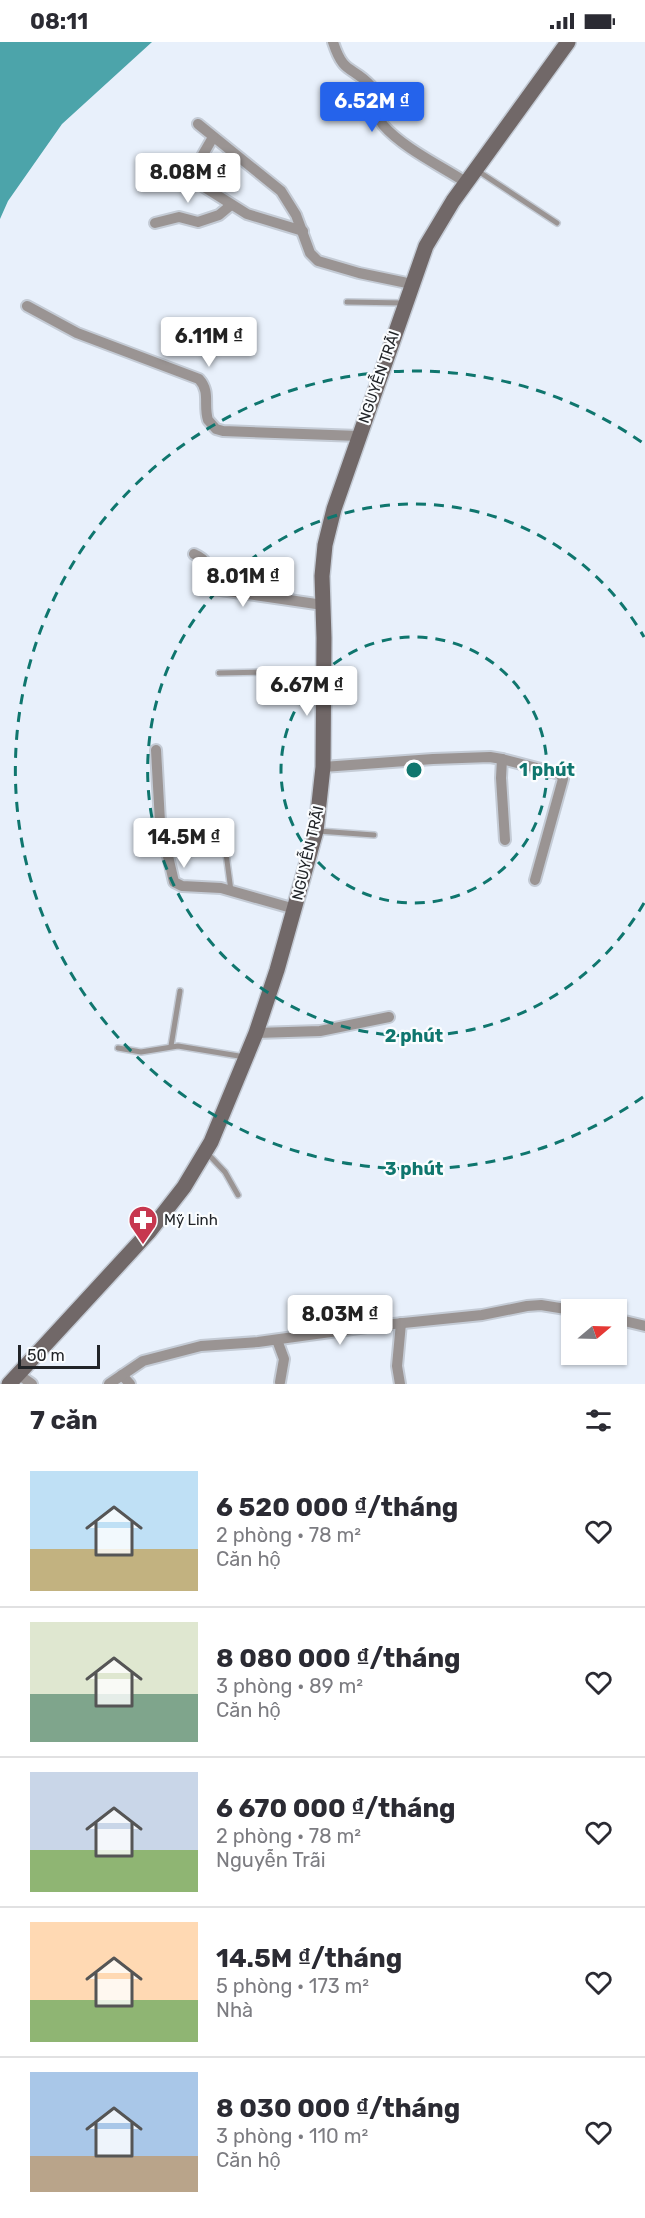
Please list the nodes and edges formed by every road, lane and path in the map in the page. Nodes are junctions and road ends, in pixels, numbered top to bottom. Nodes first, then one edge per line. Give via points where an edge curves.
1 (333, 42) edge
2 (568, 42) edge
3 (198, 124) dead end
4 (213, 137) junction
5 (472, 177) junction
6 (231, 205) junction
7 (155, 223) dead end
8 (557, 223) dead end
9 (303, 231) junction
10 (412, 284) junction
11 (346, 302) dead end
12 (405, 303) junction
13 (27, 306) dead end
14 (359, 436) junction
15 (194, 554) dead end
16 (323, 605) junction
17 (324, 670) junction
18 (219, 673) dead end
19 (156, 750) dead end
20 (502, 759) junction
21 (323, 767) junction
22 (222, 823) dead end
23 (316, 831) junction
24 (374, 835) dead end
25 (505, 840) dead end
26 (535, 880) dead end
27 (231, 891) junction
28 (295, 909) junction
29 (180, 991) dead end
30 (389, 1017) dead end
31 (256, 1033) junction
32 (171, 1046) junction
33 (118, 1048) dead end
34 (246, 1057) junction
35 (206, 1152) junction
36 (238, 1195) dead end
37 (561, 1308) edge
38 (627, 1321) edge
39 (401, 1323) junction
40 (645, 1325) edge
41 (277, 1340) junction
42 (122, 1375) junction
43 (14, 1379) edge
44 (280, 1382) dead end
45 (32, 1384) edge
46 (109, 1384) edge
47 (130, 1384) edge
48 (400, 1384) edge

1 - 5 street via 341,63 375,90 384,126 406,144
2 - 5 main road, NGUYỄN TRÃI
3 - 4 street
4 - 6 street via 196,170 196,179
4 - 9 street via 280,191
5 - 8 lane
5 - 10 main road, NGUYỄN TRÃI via 432,234
6 - 7 street via 219,215 198,222 179,217
6 - 9 street
9 - 10 street via 310,253 324,264
10 - 12 main road, NGUYỄN TRÃI
11 - 12 lane
12 - 14 main road, NGUYỄN TRÃI
13 - 14 street via 88,338 199,379 207,393 208,420 216,429
14 - 16 main road, NGUYỄN TRÃI via 328,531
15 - 16 street via 207,563 210,586 214,589
16 - 17 main road, NGUYỄN TRÃI
17 - 18 lane
17 - 21 main road, NGUYỄN TRÃI
19 - 27 street via 160,822 174,882
20 - 21 street via 490,756
20 - 25 street
20 - 26 street via 560,774 563,779
21 - 23 main road, NGUYỄN TRÃI
22 - 27 lane
23 - 24 lane
23 - 28 main road, NGUYỄN TRÃI
27 - 28 street
28 - 31 main road, NGUYỄN TRÃI
29 - 32 lane
30 - 31 street via 320,1031
31 - 34 main road, NGUYỄN TRÃI
32 - 33 lane via 141,1052
32 - 34 lane
34 - 35 main road, NGUYỄN TRÃI
35 - 36 lane via 225,1172
35 - 43 main road, NGUYỄN TRÃI via 156,1224
37 - 39 street via 527,1306
38 - 40 street
39 - 41 street
39 - 48 street via 397,1366
41 - 42 street via 201,1346 143,1361
41 - 44 street via 284,1359
42 - 46 street
42 - 47 street
43 - 45 street

